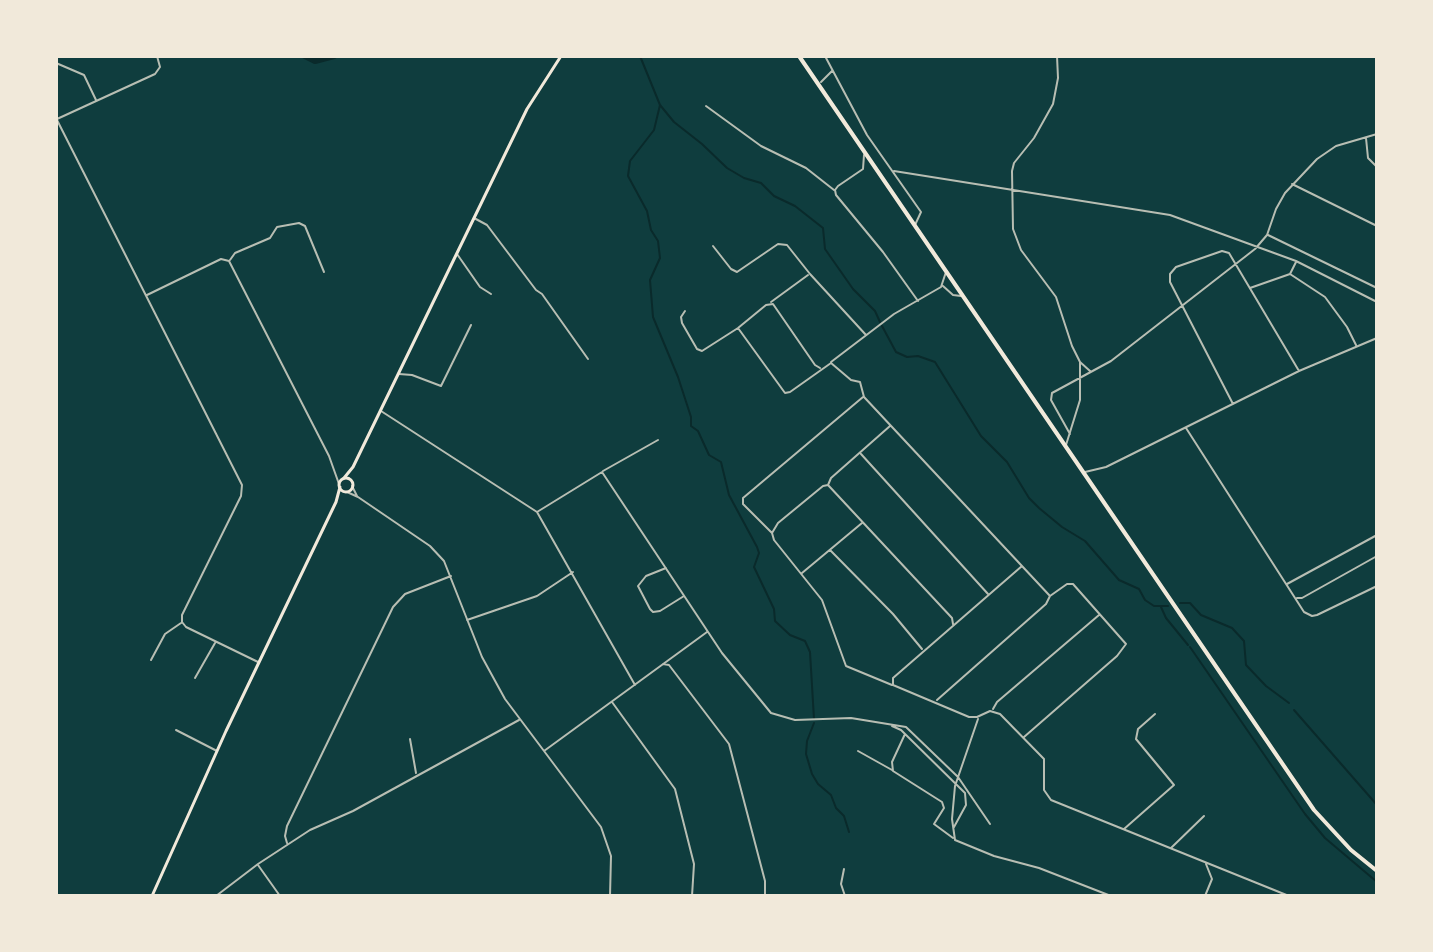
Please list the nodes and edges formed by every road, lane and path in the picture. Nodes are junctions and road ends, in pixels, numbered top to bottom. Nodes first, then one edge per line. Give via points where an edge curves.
1 (157, 56) edge
2 (561, 56) edge
3 (799, 56) edge
4 (825, 56) edge
5 (1057, 56) edge
6 (56, 63) edge
7 (835, 73) junction
8 (821, 82) dead end
9 (97, 101) junction
10 (706, 106) dead end
11 (56, 120) edge
12 (1377, 134) edge
13 (1366, 137) junction
14 (864, 150) junction
15 (874, 164) junction
16 (863, 167) junction
17 (1377, 167) edge
18 (894, 171) junction
19 (1292, 184) junction
20 (835, 190) junction
21 (1012, 190) junction
22 (473, 218) junction
23 (915, 225) junction
24 (1377, 226) edge
25 (1267, 235) junction
26 (713, 246) dead end
27 (1258, 246) junction
28 (456, 253) junction
29 (229, 261) junction
30 (1296, 261) junction
31 (1236, 264) junction
32 (946, 270) junction
33 (324, 272) dead end
34 (810, 274) junction
35 (1290, 274) junction
36 (942, 285) junction
37 (1250, 288) junction
38 (1377, 288) edge
39 (491, 294) dead end
40 (146, 296) junction
41 (964, 297) junction
42 (918, 301) junction
43 (1377, 302) edge
44 (771, 303) junction
45 (1183, 305) junction
46 (685, 311) dead end
47 (471, 325) dead end
48 (738, 328) junction
49 (866, 335) junction
50 (1377, 338) edge
51 (1357, 346) junction
52 (588, 359) dead end
53 (1080, 362) junction
54 (831, 363) junction
55 (821, 368) junction
56 (1299, 371) junction
57 (1091, 373) junction
58 (398, 374) junction
59 (1081, 378) junction
60 (864, 397) junction
61 (1233, 404) junction
62 (380, 411) junction
63 (891, 425) junction
64 (1186, 427) junction
65 (1070, 434) junction
66 (658, 440) dead end
67 (1066, 446) junction
68 (860, 453) junction
69 (353, 467) junction
70 (336, 472) junction
71 (602, 472) junction
72 (1084, 473) junction
73 (344, 478) junction
74 (352, 484) junction
75 (828, 485) junction
76 (340, 486) junction
77 (347, 492) junction
78 (358, 497) junction
79 (336, 502) junction
80 (537, 512) junction
81 (863, 522) junction
82 (772, 533) junction
83 (1376, 536) edge
84 (830, 550) junction
85 (1377, 556) edge
86 (1022, 566) junction
87 (666, 568) junction
88 (573, 572) junction
89 (802, 573) junction
90 (451, 576) junction
91 (1286, 584) junction
92 (1377, 586) edge
93 (684, 595) junction
94 (989, 595) junction
95 (1050, 596) junction
96 (1296, 598) junction
97 (1100, 614) junction
98 (466, 620) junction
99 (182, 622) junction
100 (953, 626) junction
101 (708, 631) junction
102 (215, 641) junction
103 (923, 651) junction
104 (151, 660) dead end
105 (259, 663) junction
106 (663, 664) junction
107 (195, 678) dead end
108 (635, 685) junction
109 (893, 685) junction
110 (936, 701) junction
111 (612, 702) junction
112 (993, 711) junction
113 (1155, 714) dead end
114 (979, 717) junction
115 (519, 719) junction
116 (887, 724) junction
117 (176, 730) dead end
118 (905, 734) junction
119 (1024, 737) junction
120 (410, 739) dead end
121 (217, 751) junction
122 (858, 751) dead end
123 (543, 752) junction
124 (893, 771) junction
125 (417, 775) junction
126 (958, 777) junction
127 (956, 783) junction
128 (1204, 816) dead end
129 (990, 824) dead end
130 (953, 829) junction
131 (1123, 830) junction
132 (954, 838) junction
133 (288, 845) junction
134 (1170, 849) junction
135 (1205, 863) junction
136 (258, 864) junction
137 (844, 869) dead end
138 (1377, 871) edge
139 (152, 896) edge
140 (216, 896) edge
141 (280, 896) edge
142 (610, 896) edge
143 (692, 896) edge
144 (765, 896) edge
145 (845, 896) edge
146 (893, 896) edge
147 (909, 896) edge
148 (1111, 896) edge
149 (1205, 896) edge
150 (1289, 896) edge

1 - 9 street via 160,67 155,74
2 - 22 main road via 527,109
3 - 14 main road
4 - 7 street
5 - 21 street via 1053,104 1014,163
6 - 9 street via 84,75
7 - 8 street
7 - 18 street via 867,135
9 - 11 street
10 - 20 street
11 - 40 street
12 - 13 street
13 - 17 street via 1368,158
13 - 19 street via 1336,146
14 - 15 main road
14 - 16 street
15 - 16 street
15 - 23 main road
16 - 20 street
18 - 21 street
18 - 23 street via 921,212
19 - 24 street
19 - 25 street
20 - 42 street
21 - 27 street via 1170,215
21 - 53 street via 1019,247 1056,297
22 - 28 main road
22 - 52 street via 487,225
23 - 32 main road
25 - 27 street
25 - 38 street
26 - 34 street via 737,272 785,244
27 - 30 street
27 - 31 street
28 - 39 street
28 - 58 main road
29 - 33 street via 235,253 270,238 277,227 301,223
29 - 40 street via 221,259
29 - 70 street
30 - 35 street
30 - 43 street
31 - 37 street
31 - 45 street
31 - 45 street via 1222,251 1172,270 1170,282
32 - 36 street
32 - 41 main road
34 - 44 street
34 - 49 street
35 - 37 street
35 - 51 street via 1325,297
36 - 41 street
36 - 42 street
37 - 56 street
40 - 99 street via 243,489
41 - 67 main road
42 - 49 street
44 - 48 street
44 - 55 street
45 - 57 street
45 - 61 street
46 - 48 street via 682,323 699,351
47 - 58 street via 441,386
48 - 55 street via 782,392 790,392
49 - 54 street
50 - 51 street
51 - 56 street
53 - 57 street
53 - 59 street
54 - 55 street
54 - 60 street via 861,383
56 - 61 street
57 - 59 street
58 - 62 main road
59 - 65 street
59 - 65 street via 1051,395
60 - 63 street
60 - 82 street via 743,498
61 - 64 street
62 - 69 main road
62 - 80 street
63 - 68 street
63 - 86 street
64 - 72 street
64 - 91 street
65 - 67 street
66 - 71 street
67 - 72 main road
68 - 75 street
68 - 94 street
69 - 73 main road
69 - 74 main road
70 - 73 street
70 - 76 street
71 - 80 street
71 - 87 street
72 - 138 main road via 1314,810
73 - 74 main road
73 - 76 main road
74 - 77 main road
74 - 78 street
75 - 81 street
75 - 82 street
76 - 77 main road
76 - 79 main road
77 - 78 street
77 - 79 main road
78 - 90 street via 435,549
79 - 105 main road
80 - 88 street
81 - 84 street
81 - 100 street via 952,618
82 - 89 street
83 - 91 street
84 - 89 street
84 - 103 street
85 - 96 street
86 - 94 street
86 - 95 street
87 - 93 street
87 - 93 street via 646,576 638,586 650,609 660,611
88 - 98 street via 537,596
88 - 108 street
89 - 109 street via 824,605 846,666
90 - 98 street
90 - 133 street via 405,594 393,607 287,826
91 - 96 street
92 - 96 street via 1312,616
93 - 101 street
94 - 100 street
95 - 97 street via 1073,584
95 - 110 street
97 - 112 street
97 - 119 street via 1124,647
98 - 115 street via 493,679
99 - 102 street
99 - 104 street via 165,634
100 - 103 street
101 - 106 street
101 - 116 street via 776,716
102 - 105 street
102 - 107 street
103 - 109 street via 893,678
105 - 121 main road
106 - 108 street
106 - 144 street via 729,744
108 - 111 street
109 - 110 street
110 - 114 street
111 - 123 street
111 - 143 street via 674,786 694,864
112 - 114 street
112 - 119 street
113 - 131 street via 1138,729 1136,739 1174,785
114 - 126 street
115 - 123 street
115 - 125 street
116 - 118 street
116 - 126 street via 906,727
117 - 121 street
118 - 124 street
118 - 127 street
119 - 131 street via 1044,759 1047,798
120 - 125 street
121 - 139 main road
122 - 124 street
123 - 142 street via 604,834 612,864
124 - 132 street via 942,802 934,824
125 - 133 street
126 - 127 street
126 - 129 street
127 - 130 street
127 - 130 street via 967,801
128 - 134 street
130 - 132 street
131 - 134 street
132 - 148 street
133 - 136 street
134 - 135 street
135 - 149 street via 1212,876
135 - 150 street
136 - 140 street
136 - 141 street
137 - 145 street
146 - 147 street

